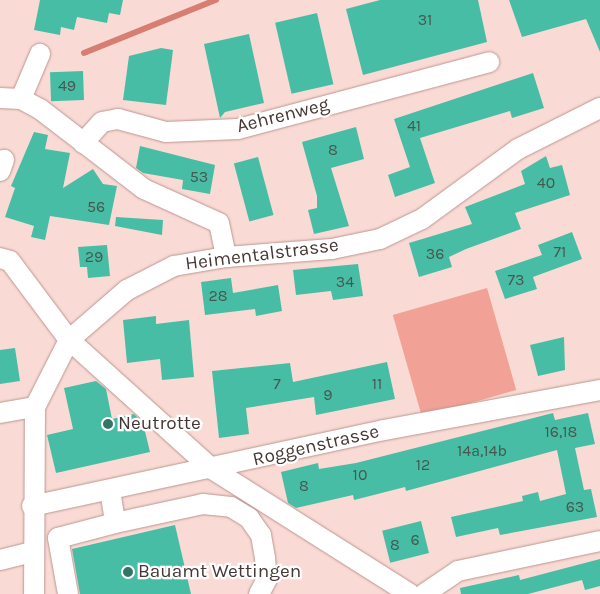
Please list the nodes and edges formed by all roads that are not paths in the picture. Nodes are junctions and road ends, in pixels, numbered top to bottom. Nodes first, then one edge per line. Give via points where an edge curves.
1 (40, 54) dead end
2 (489, 62) dead end
3 (0, 98) edge
4 (21, 99) junction
5 (600, 108) edge
6 (83, 143) junction
7 (226, 256) junction
8 (0, 258) edge
9 (69, 340) junction
10 (600, 390) edge
11 (35, 407) junction
12 (0, 413) edge
13 (212, 469) junction
14 (110, 490) junction
15 (32, 506) junction
16 (115, 523) junction
17 (600, 541) edge
18 (32, 552) junction
19 (0, 560) edge
20 (34, 594) edge
21 (68, 594) edge
22 (259, 594) edge
23 (410, 594) edge
24 (424, 594) edge

1 - 4 street
2 - 6 street, Aehrenweg via 238,129 166,132 118,119 102,122
3 - 4 street
4 - 6 street via 40,109
5 - 7 street, Heimentalstrasse via 518,149 422,219 380,239 332,249
6 - 7 street via 144,189 218,223
7 - 9 street, Heimentalstrasse via 174,266 150,276
8 - 9 street via 10,260
9 - 11 street
9 - 13 street
10 - 13 street, Roggenstrasse via 384,430
11 - 12 street
11 - 15 street
13 - 14 street, Roggenstrasse
13 - 23 street
14 - 15 street, Roggenstrasse
14 - 16 street
15 - 18 street
16 - 21 street via 58,538
16 - 22 street via 203,504 231,507 249,518 261,535 267,579
17 - 24 street via 458,571
18 - 19 street
18 - 20 street

